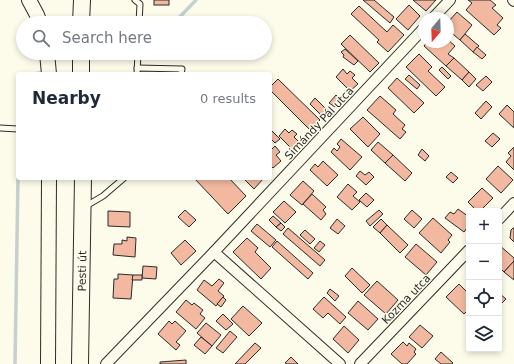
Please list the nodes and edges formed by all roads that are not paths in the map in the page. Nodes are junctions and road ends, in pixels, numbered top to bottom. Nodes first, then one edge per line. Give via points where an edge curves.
1 (29, 0) edge
2 (82, 0) edge
3 (135, 0) edge
4 (450, 0) edge
5 (439, 12) edge
6 (37, 16) edge
7 (82, 16) edge
8 (139, 16) edge
9 (418, 34) edge
10 (48, 60) edge
11 (81, 60) edge
12 (138, 60) edge
13 (137, 71) edge
14 (49, 72) edge
15 (81, 72) edge
16 (181, 72) edge
17 (0, 128) edge
18 (16, 130) edge
19 (49, 180) edge
20 (83, 180) edge
21 (122, 180) edge
22 (514, 203) edge
23 (83, 207) junction
24 (502, 216) edge
25 (214, 252) junction
26 (466, 253) edge
27 (48, 364) edge
28 (80, 364) edge
29 (106, 364) edge
30 (340, 364) edge
31 (360, 364) edge

1 - 6 street
2 - 7 main road
3 - 8 lane via 140,4
4 - 5 street
9 - 25 street, Simándy Pál utca
10 - 14 street
11 - 15 main road
12 - 13 lane
13 - 16 lane via 182,69
17 - 18 lane
19 - 27 street
20 - 23 main road, Pesti út
21 - 23 lane via 103,196
22 - 24 street
23 - 28 main road, Pesti út
25 - 29 street, Simándy Pál utca
25 - 30 street
26 - 31 street, Kozma utca

